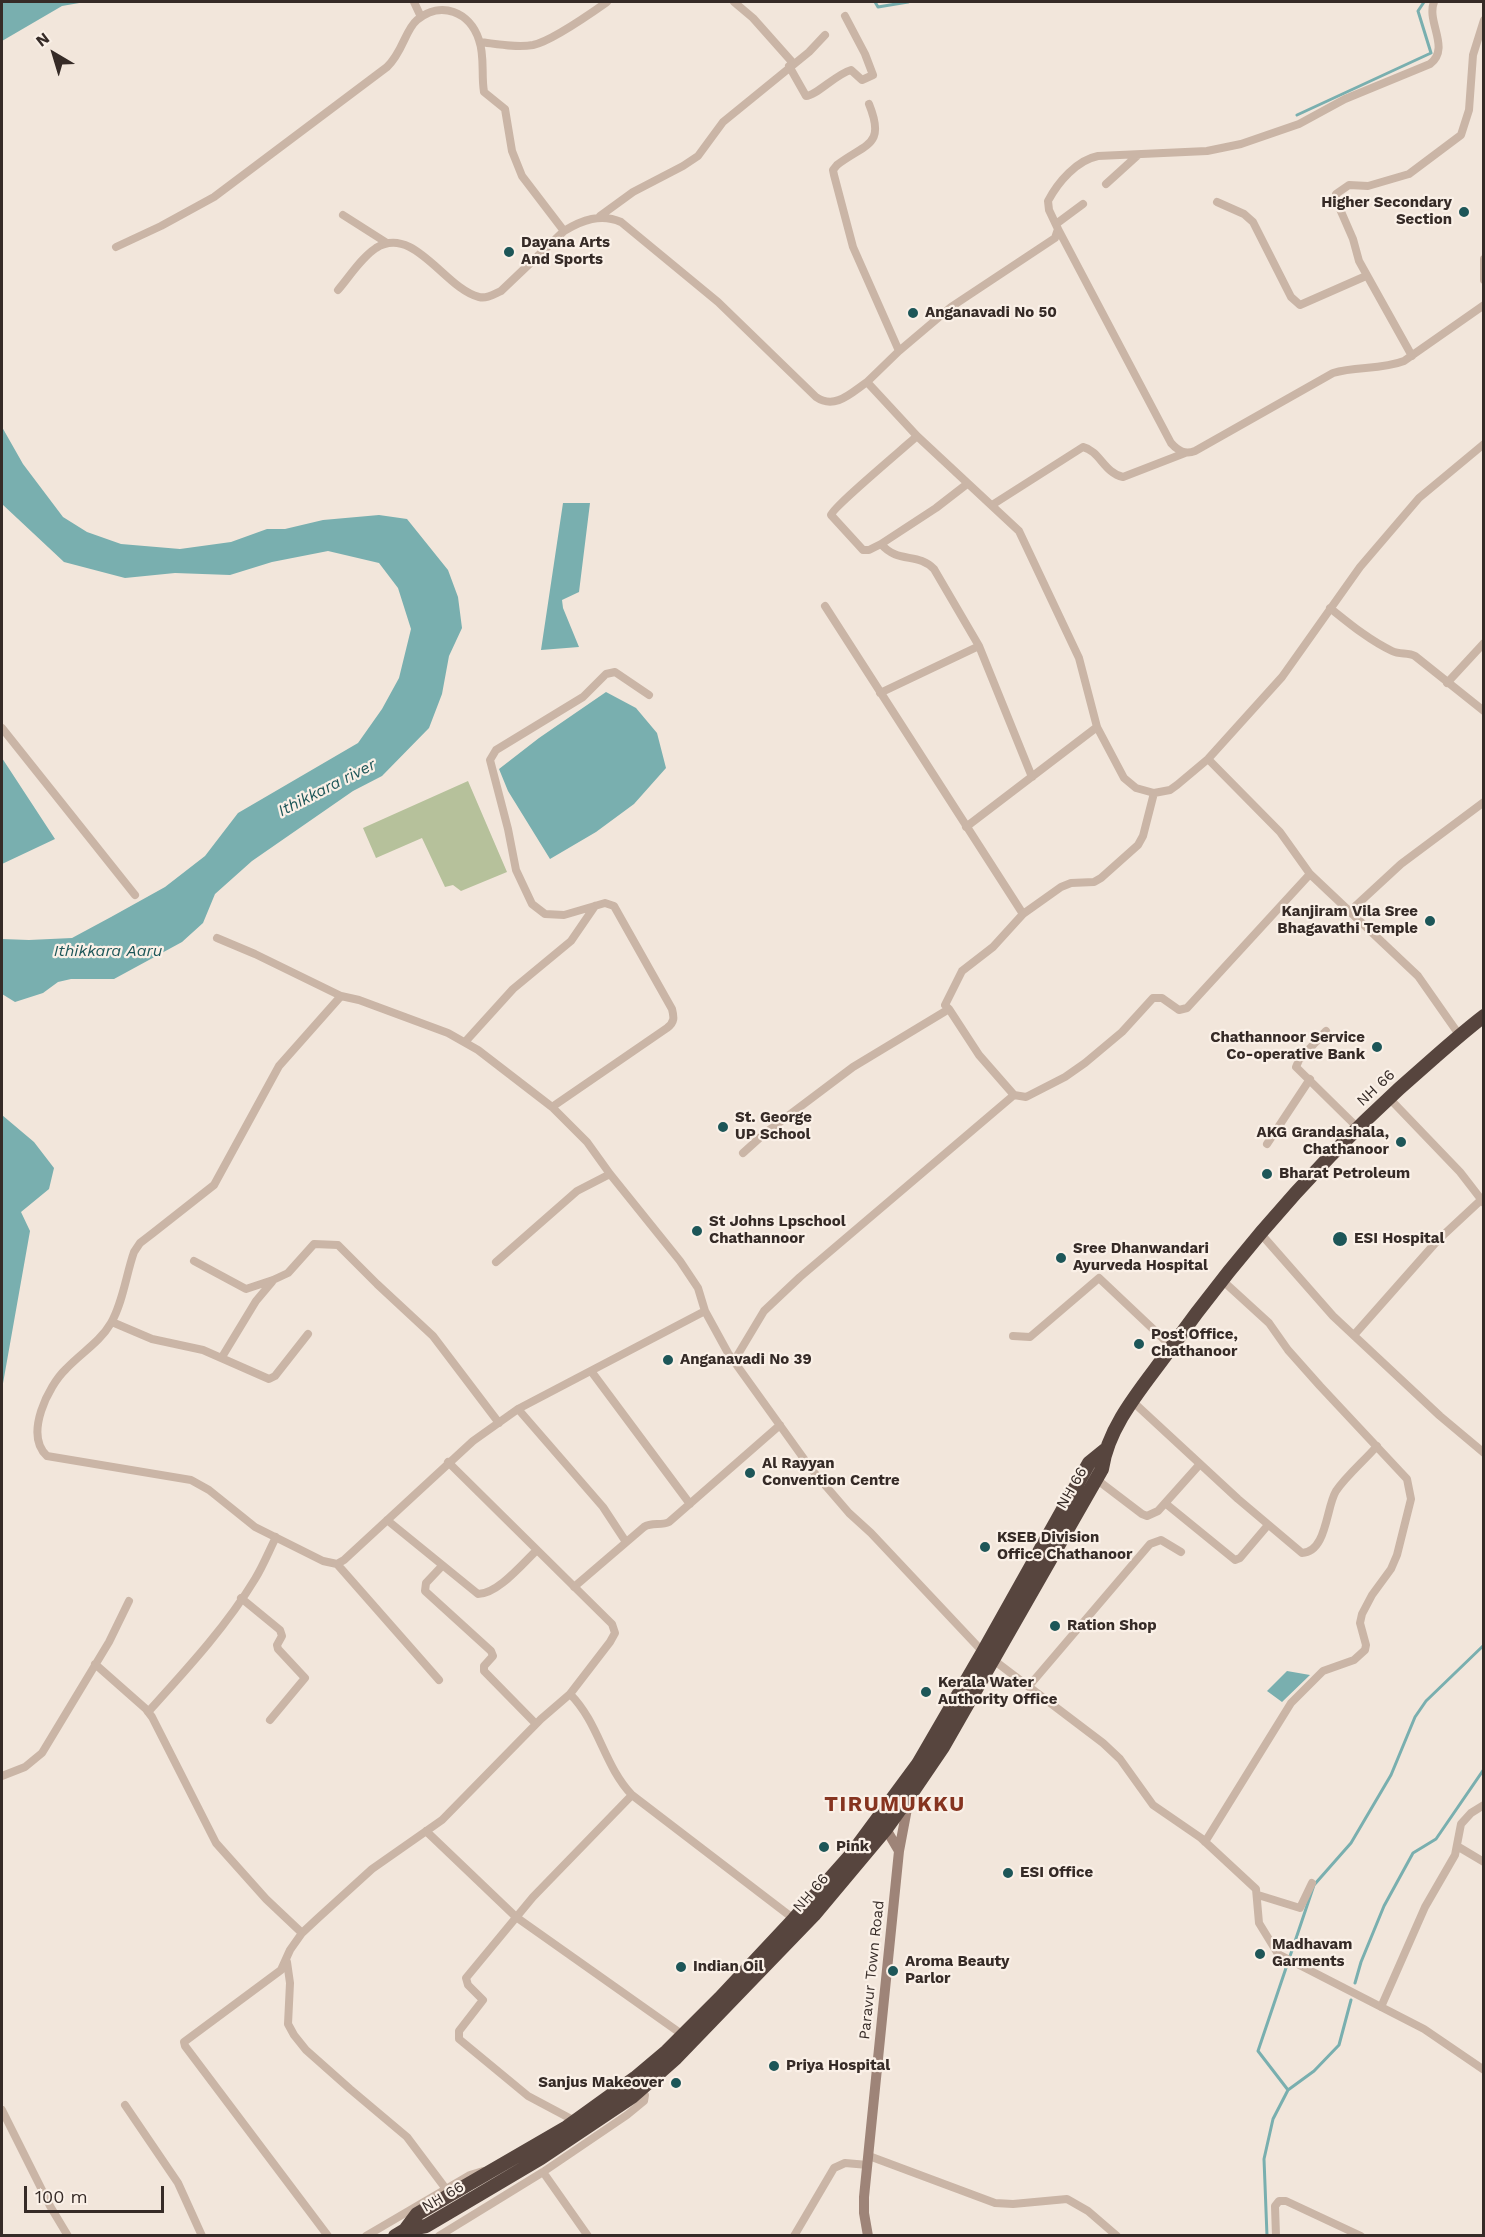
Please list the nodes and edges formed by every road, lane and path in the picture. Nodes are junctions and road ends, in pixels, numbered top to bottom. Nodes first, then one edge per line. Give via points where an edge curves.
1 (414, 2) edge
2 (607, 2) edge
3 (734, 2) edge
4 (1434, 2) edge
5 (845, 16) dead end
6 (422, 17) junction
7 (1484, 20) edge
8 (825, 35) dead end
9 (480, 42) junction
10 (791, 65) junction
11 (869, 104) dead end
12 (1138, 155) junction
13 (1106, 184) dead end
14 (1217, 202) dead end
15 (1083, 204) dead end
16 (343, 215) dead end
17 (600, 216) junction
18 (1057, 227) junction
19 (564, 231) junction
20 (387, 243) junction
21 (116, 247) dead end
22 (1484, 259) edge
23 (1366, 276) junction
24 (1484, 280) edge
25 (339, 290) dead end
26 (1484, 304) edge
27 (1484, 310) edge
28 (1484, 316) edge
29 (899, 351) junction
30 (1412, 356) junction
31 (867, 382) junction
32 (917, 436) junction
33 (1484, 444) edge
34 (1186, 453) junction
35 (968, 484) junction
36 (992, 505) junction
37 (881, 544) junction
38 (825, 606) dead end
39 (1330, 608) junction
40 (1484, 643) edge
41 (979, 646) junction
42 (1448, 683) junction
43 (880, 693) junction
44 (649, 695) dead end
45 (1484, 711) edge
46 (1097, 727) junction
47 (2, 728) edge
48 (1208, 759) junction
49 (1032, 777) junction
50 (1154, 793) junction
51 (1484, 801) edge
52 (966, 827) junction
53 (1310, 874) junction
54 (135, 896) dead end
55 (595, 906) junction
56 (1349, 912) junction
57 (1023, 914) junction
58 (217, 938) dead end
59 (341, 996) junction
60 (949, 1008) junction
61 (1484, 1016) edge
62 (1326, 1031) dead end
63 (1460, 1036) junction
64 (465, 1042) junction
65 (1310, 1079) junction
66 (1014, 1095) junction
67 (1389, 1098) junction
68 (552, 1107) junction
69 (1358, 1128) junction
70 (1267, 1144) dead end
71 (743, 1153) dead end
72 (610, 1174) junction
73 (1481, 1197) edge
74 (1261, 1234) junction
75 (194, 1261) dead end
76 (496, 1262) dead end
77 (273, 1280) junction
78 (1223, 1281) junction
79 (705, 1311) junction
80 (112, 1322) junction
81 (308, 1334) dead end
82 (1354, 1335) junction
83 (1013, 1336) dead end
84 (1171, 1347) junction
85 (222, 1357) junction
86 (734, 1361) junction
87 (591, 1371) junction
88 (1132, 1401) junction
89 (518, 1410) junction
90 (499, 1423) junction
91 (780, 1425) junction
92 (1377, 1446) junction
93 (1105, 1450) junction
94 (1484, 1453) edge
95 (448, 1462) junction
96 (1200, 1464) junction
97 (1096, 1479) junction
98 (1165, 1503) junction
99 (690, 1504) junction
100 (387, 1520) junction
101 (1268, 1525) junction
102 (276, 1537) junction
103 (626, 1542) junction
104 (537, 1550) junction
105 (1181, 1552) dead end
106 (337, 1564) junction
107 (442, 1566) junction
108 (574, 1587) junction
109 (241, 1598) junction
110 (129, 1602) dead end
111 (988, 1656) junction
112 (95, 1664) junction
113 (440, 1680) dead end
114 (1029, 1686) junction
115 (570, 1694) junction
116 (148, 1712) junction
117 (270, 1720) dead end
118 (536, 1724) junction
119 (2, 1776) edge
120 (632, 1796) junction
121 (909, 1797) junction
122 (1484, 1805) edge
123 (886, 1829) junction
124 (426, 1831) junction
125 (1205, 1842) junction
126 (1457, 1846) junction
127 (899, 1851) junction
128 (1484, 1862) edge
129 (1312, 1883) dead end
130 (1258, 1895) junction
131 (516, 1917) junction
132 (794, 1918) junction
133 (302, 1933) junction
134 (286, 1957) junction
135 (1381, 2007) junction
136 (683, 2035) junction
137 (1484, 2070) edge
138 (641, 2090) junction
139 (125, 2105) dead end
140 (2, 2110) edge
141 (575, 2121) junction
142 (869, 2161) junction
143 (543, 2172) junction
144 (490, 2173) junction
145 (446, 2189) junction
146 (453, 2232) edge
147 (400, 2233) edge
148 (68, 2235) edge
149 (202, 2235) edge
150 (328, 2235) edge
151 (366, 2235) edge
152 (439, 2235) edge
153 (588, 2235) edge
154 (794, 2235) edge
155 (868, 2235) edge
156 (1117, 2235) edge
157 (1276, 2235) edge
158 (1361, 2235) edge

1 - 6 street
2 - 9 street via 534,45
3 - 10 street via 753,18
4 - 12 street via 1431,14 1439,48 1430,64 1345,99 1299,124 1241,144 1207,151
5 - 10 street via 873,75 862,80 852,70 806,96
6 - 9 street via 436,10 455,11 469,20
6 - 21 street via 412,26 396,59 258,165 214,198
7 - 23 street via 1473,56 1469,110 1461,135 1409,174 1368,186 1349,185 1336,194
8 - 10 street
9 - 19 street via 484,92 505,109 512,152 522,176
10 - 17 street via 723,122 698,156 633,192
11 - 29 street via 876,129 874,139 833,170 853,247
12 - 13 street
12 - 18 street via 1090,157 1074,168 1048,201
14 - 23 street via 1253,222 1291,297 1300,305
15 - 18 street
16 - 20 street
17 - 19 street
17 - 31 street via 621,222 718,302 821,400 837,402
18 - 29 street via 1052,240 951,308
18 - 34 street via 1172,443
19 - 20 street via 501,291 489,297 468,292 404,243
20 - 25 street via 364,258
22 - 24 street
23 - 30 street
26 - 30 street
27 - 28 street
29 - 31 street
30 - 34 street via 1392,366 1333,373
31 - 32 street
32 - 35 street
32 - 37 street via 831,512 862,550
33 - 39 street via 1419,498
34 - 36 street via 1123,477 1112,473 1083,447
35 - 36 street
35 - 37 street
36 - 46 street via 1019,531 1026,544 1079,658
37 - 41 street via 891,554 930,565
38 - 43 street
39 - 42 street via 1395,652 1411,653
39 - 48 street via 1282,676
40 - 42 street
41 - 43 street
41 - 49 street
42 - 45 street
43 - 52 street
44 - 55 street via 615,672 606,674 582,697 496,750 490,760 516,870 532,904 551,915
46 - 49 street
46 - 50 street via 1124,778 1136,788
47 - 54 street
48 - 50 street via 1178,785
48 - 53 street via 1280,832
49 - 52 street
50 - 57 street via 1138,845 1110,872 1094,882 1061,887
51 - 56 street via 1401,864
52 - 57 street
53 - 56 street
53 - 66 street via 1187,1008 1179,1010 1163,999 1153,998 1085,1064 1026,1097
55 - 64 street via 572,941 513,990
55 - 68 street via 610,904 617,909 672,1009 673,1022
56 - 63 street via 1418,976
57 - 60 street via 993,947 962,970 945,1005
58 - 59 street
59 - 64 street
59 - 80 street via 279,1066 214,1185 140,1243
60 - 66 street via 980,1055
60 - 71 street via 853,1067
61 - 63 highway, NH 66
62 - 65 street via 1296,1063
63 - 67 highway, NH 66
64 - 68 street
65 - 69 street
65 - 70 street
66 - 86 street via 767,1307
67 - 69 highway, NH 66
67 - 73 street
68 - 72 street via 587,1142
69 - 74 highway, NH 66
72 - 76 street via 577,1191
72 - 79 street via 680,1261 698,1288
73 - 82 street
74 - 78 highway, NH 66
74 - 82 street
75 - 77 street via 246,1289
77 - 85 street via 256,1300
77 - 90 street via 288,1273 315,1244 339,1245 433,1336
78 - 84 highway, NH 66
78 - 92 street via 1269,1323 1288,1350
79 - 86 street
79 - 87 street
80 - 85 street via 152,1339
80 - 102 street via 88,1351 65,1370 47,1398 37,1426 42,1451 47,1455 185,1478 209,1491 255,1527
81 - 85 street via 272,1378
82 - 94 street
83 - 84 street via 1030,1337 1099,1278
84 - 88 highway, NH 66
86 - 91 street
87 - 89 street
87 - 99 street
88 - 93 highway, NH 66
88 - 96 street
89 - 90 street
89 - 103 street via 603,1507
90 - 95 street
91 - 99 street
91 - 111 street via 849,1513
92 - 101 street via 1338,1489 1319,1540 1309,1551 1298,1551
92 - 125 street via 1407,1479 1411,1499 1397,1556 1362,1614 1365,1650 1354,1660 1323,1671 1291,1703
93 - 97 highway, NH 66
93 - 111 highway, NH 66 via 1089,1463
95 - 100 street
95 - 104 street
96 - 98 street
96 - 101 street
97 - 98 street via 1145,1515 1152,1515
97 - 111 highway, NH 66
98 - 101 street via 1235,1560
99 - 103 street via 669,1522 648,1524
100 - 106 street
100 - 107 street
102 - 106 street
102 - 109 street via 256,1578
103 - 108 street
104 - 107 street via 484,1594 472,1591
104 - 108 street
105 - 114 street via 1161,1540 1150,1544
106 - 113 street
107 - 118 street via 426,1583 424,1591 491,1651 493,1656 484,1671
108 - 115 street via 615,1630
109 - 116 street
109 - 117 street via 280,1630 278,1649 305,1678
110 - 112 street
111 - 114 street
111 - 121 highway, NH 66 via 943,1747
111 - 132 highway, NH 66 via 918,1764 850,1856
112 - 116 street
112 - 119 street via 42,1752 21,1769
114 - 125 street via 1120,1759 1153,1805
115 - 118 street
115 - 120 street via 584,1709 617,1778
116 - 133 street via 216,1843
118 - 124 street via 442,1820
120 - 131 street
120 - 132 street
121 - 123 highway, NH 66
121 - 127 main road, Paravur Town Road
122 - 126 street via 1461,1824
123 - 127 main road
123 - 138 highway, NH 66 via 814,1915
124 - 131 street
124 - 133 street via 372,1869
125 - 130 street
126 - 128 street
126 - 135 street
127 - 142 main road, Paravur Town Road
129 - 130 street via 1300,1908
130 - 135 street via 1259,1923 1278,1953
131 - 136 street
131 - 141 street via 466,1978 483,2000 458,2036 463,2045 528,2096
132 - 136 highway, NH 66
133 - 134 street
134 - 145 street via 290,1983 288,2024 294,2035 306,2050 407,2137
134 - 150 street via 281,1970 184,2044
135 - 137 street via 1424,2029
136 - 141 highway, NH 66 via 635,2078
138 - 143 street via 645,2095 642,2103
138 - 147 highway, NH 66 via 601,2120 474,2198 426,2226
139 - 149 street via 178,2183
140 - 148 street
141 - 144 highway, NH 66
142 - 154 street via 834,2168
142 - 155 main road, Paravur Town Road via 864,2213
142 - 156 street via 994,2203 1067,2199
143 - 146 street
143 - 153 street
144 - 145 street via 478,2172
144 - 147 highway, NH 66 via 417,2214
145 - 151 street
146 - 152 street
157 - 158 street via 1275,2206 1279,2201

